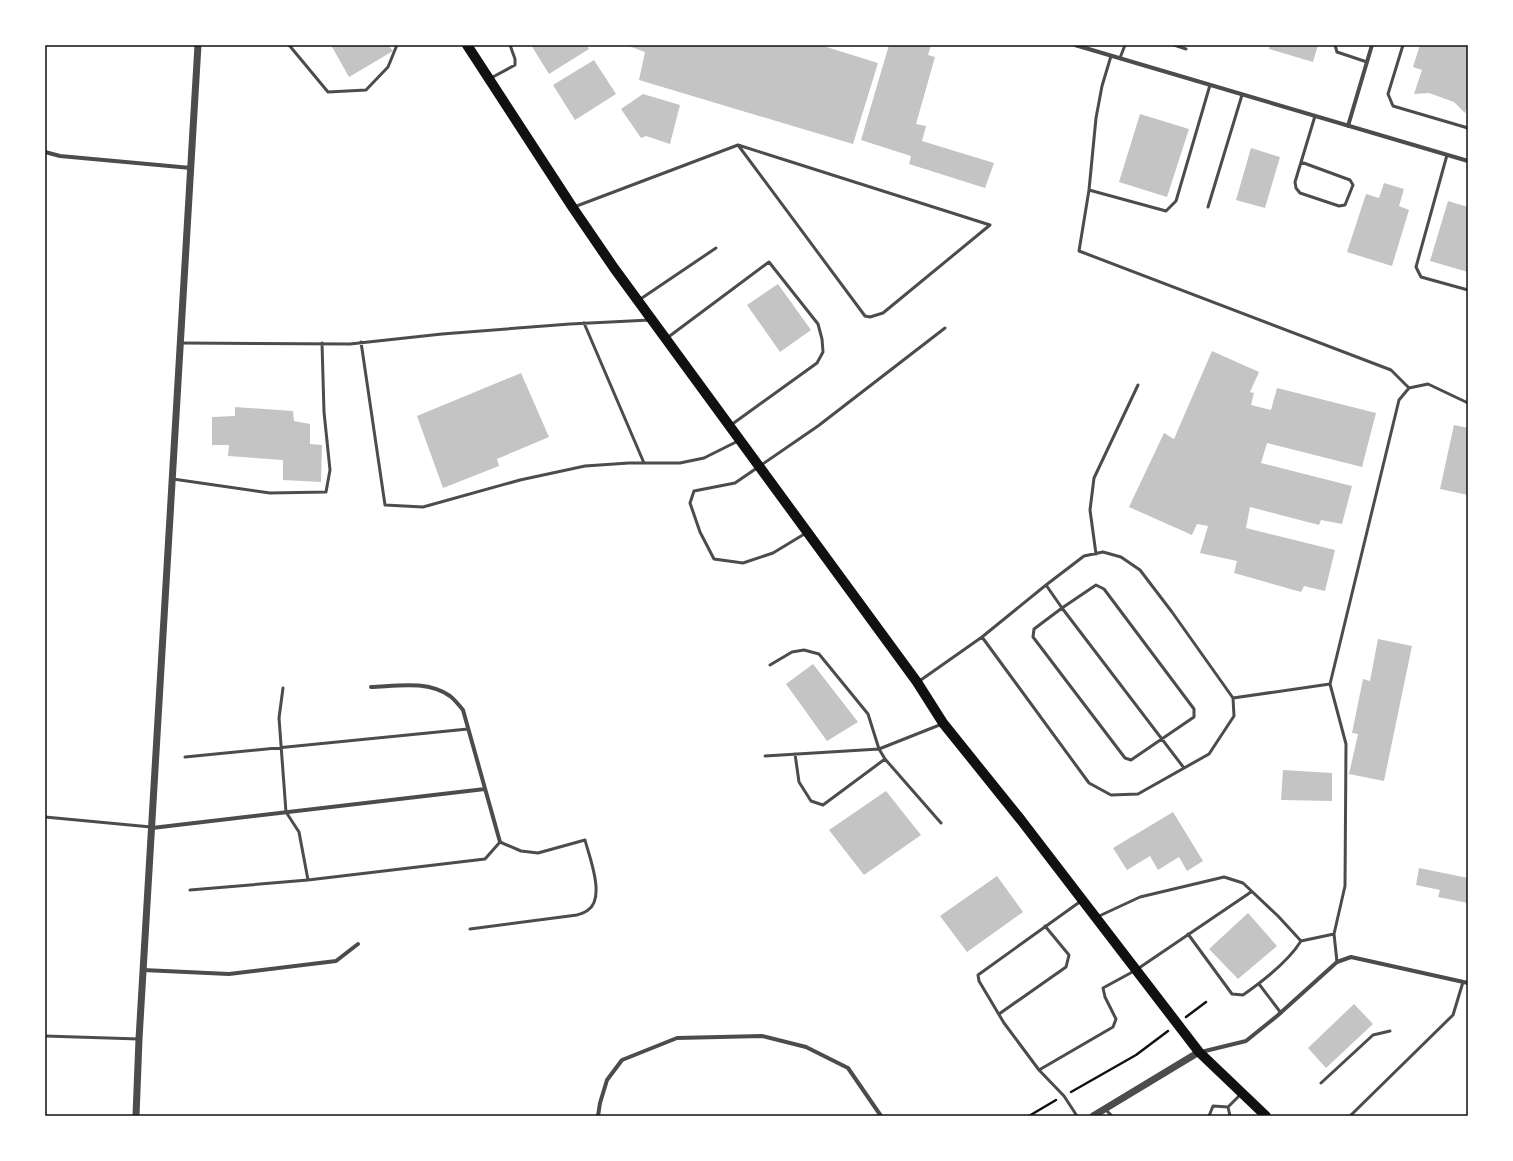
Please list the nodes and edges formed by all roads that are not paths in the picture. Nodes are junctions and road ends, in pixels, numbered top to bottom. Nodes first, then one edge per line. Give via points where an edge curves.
1 (198, 45) edge
2 (289, 45) edge
3 (397, 45) edge
4 (467, 45) edge
5 (510, 45) edge
6 (1075, 45) edge
7 (1125, 45) edge
8 (1174, 45) edge
9 (1335, 45) edge
10 (1372, 45) edge
11 (1403, 45) edge
12 (1186, 49) dead end
13 (1111, 56) junction
14 (1120, 58) junction
15 (1367, 62) junction
16 (489, 79) junction
17 (1210, 85) junction
18 (1242, 95) junction
19 (1315, 116) junction
20 (1348, 126) junction
21 (1468, 128) edge
22 (738, 145) junction
23 (45, 152) edge
24 (1447, 155) junction
25 (1468, 161) edge
26 (1301, 162) junction
27 (191, 168) junction
28 (1089, 190) junction
29 (1208, 207) dead end
30 (572, 208) junction
31 (716, 248) dead end
32 (1468, 290) edge
33 (638, 300) junction
34 (651, 319) junction
35 (584, 323) junction
36 (945, 328) dead end
37 (666, 339) junction
38 (361, 342) junction
39 (181, 343) junction
40 (322, 344) junction
41 (1138, 385) dead end
42 (1409, 388) junction
43 (1468, 403) edge
44 (730, 426) junction
45 (740, 440) junction
46 (644, 463) junction
47 (760, 467) junction
48 (173, 479) junction
49 (808, 532) junction
50 (1096, 554) junction
51 (1046, 585) junction
52 (1062, 608) junction
53 (982, 637) junction
54 (770, 665) dead end
55 (917, 682) junction
56 (1330, 684) junction
57 (371, 687) dead end
58 (283, 688) dead end
59 (1233, 698) junction
60 (943, 723) junction
61 (468, 729) junction
62 (1161, 739) junction
63 (281, 748) junction
64 (879, 749) junction
65 (795, 754) junction
66 (765, 756) dead end
67 (185, 757) dead end
68 (885, 759) junction
69 (1184, 768) junction
70 (485, 789) junction
71 (286, 812) junction
72 (45, 817) edge
73 (941, 823) dead end
74 (152, 828) junction
75 (500, 842) junction
76 (308, 880) junction
77 (190, 890) dead end
78 (1251, 892) junction
79 (1082, 900) junction
80 (1095, 918) junction
81 (1045, 926) junction
82 (470, 929) dead end
83 (1188, 934) junction
84 (1334, 934) junction
85 (1301, 941) junction
86 (358, 944) dead end
87 (1337, 962) junction
88 (143, 970) junction
89 (1136, 970) junction
90 (1463, 982) junction
91 (1468, 983) edge
92 (1259, 984) junction
93 (1281, 1013) junction
94 (998, 1014) junction
95 (1390, 1031) dead end
96 (45, 1036) edge
97 (139, 1039) junction
98 (1199, 1052) junction
99 (1039, 1070) junction
100 (1322, 1083) dead end
101 (1242, 1093) junction
102 (1228, 1107) junction
103 (1106, 1109) junction
104 (136, 1116) edge
105 (598, 1116) edge
106 (881, 1116) edge
107 (1077, 1116) edge
108 (1093, 1116) edge
109 (1112, 1116) edge
110 (1209, 1116) edge
111 (1230, 1116) edge
112 (1266, 1116) edge
113 (1350, 1116) edge

1 - 27 street
2 - 3 lane via 328,92 366,90 388,66
4 - 16 main road
5 - 16 lane via 515,65
6 - 13 street
7 - 14 lane
8 - 12 lane
9 - 15 lane via 1337,52
10 - 15 street
11 - 21 lane via 1388,94 1393,106
13 - 14 street
13 - 28 lane via 1096,118
14 - 17 street
15 - 20 street
16 - 30 main road
17 - 18 street
17 - 28 lane via 1176,201 1166,210
18 - 19 street
18 - 29 lane
19 - 20 street
19 - 26 lane
20 - 24 street
22 - 22 lane via 909,199 990,225 883,313 866,316
22 - 30 lane
23 - 27 street via 60,156
24 - 25 street
24 - 32 lane via 1416,267 1421,277
26 - 26 lane via 1295,182 1300,193 1339,206 1345,205 1353,184 1350,180
27 - 39 street
28 - 42 lane via 1079,251 1391,370
30 - 33 main road
31 - 33 lane
33 - 34 main road
34 - 35 lane
34 - 37 main road
35 - 38 lane
35 - 46 lane
36 - 47 lane via 818,426
37 - 44 main road
37 - 44 lane via 769,262 818,324 823,352 817,363
38 - 40 lane
38 - 46 lane via 385,505 423,507 520,480 585,466
39 - 40 lane
39 - 48 street
40 - 48 lane via 324,412 330,470 326,492 270,492
41 - 50 lane via 1094,478 1090,510
42 - 43 lane via 1428,384
42 - 56 lane via 1399,400
44 - 45 main road
45 - 46 lane via 704,458 680,464
45 - 47 main road
47 - 49 main road
47 - 49 lane via 735,483 694,491 690,503 700,532 714,559 743,563 773,553
48 - 74 street
49 - 55 main road
50 - 51 lane via 1084,556
50 - 59 lane via 1102,552 1121,557 1140,570
51 - 52 lane
51 - 53 lane
52 - 62 lane
52 - 62 lane via 1034,629 1033,637 1125,758 1131,760
52 - 62 lane via 1096,584 1104,589 1194,709 1194,717
53 - 55 lane
53 - 69 lane via 1089,783 1111,795 1138,794
54 - 64 lane via 792,652 804,650 819,654 868,714
55 - 60 main road
56 - 59 lane
56 - 84 lane via 1346,744 1345,886
57 - 61 street via 416,685 435,688 451,697 463,710
58 - 63 lane via 279,718
59 - 69 lane via 1234,716 1209,754
60 - 64 lane
60 - 79 main road via 1022,820
61 - 63 lane
61 - 70 street
62 - 69 lane
63 - 67 lane
63 - 71 lane
64 - 65 lane
64 - 68 lane
65 - 66 lane
65 - 68 lane via 799,782 810,801 824,805
68 - 73 lane
70 - 71 street
70 - 75 street
71 - 74 street
71 - 76 lane via 299,832
72 - 74 lane
74 - 88 street
75 - 76 lane via 485,859
75 - 82 lane via 521,851 538,853 585,840 597,886 596,899 589,910 577,915
76 - 77 lane
78 - 80 lane via 1243,883 1224,877 1140,897
78 - 83 lane
78 - 85 lane
79 - 80 main road
79 - 81 lane
80 - 89 main road
81 - 94 lane via 978,975
81 - 94 lane via 1069,955 1066,967
83 - 89 lane
83 - 92 lane via 1232,994 1243,995
84 - 85 lane
84 - 87 lane
85 - 92 lane
86 - 88 street via 336,961 229,974
87 - 90 street via 1351,957
87 - 93 street
88 - 97 street
89 - 98 main road
89 - 99 lane via 1103,988 1116,1019 1113,1027
90 - 91 street
90 - 113 lane via 1453,1015
92 - 93 lane
93 - 98 street via 1246,1041
94 - 99 lane
95 - 100 lane via 1373,1035
96 - 97 lane
97 - 104 street
98 - 101 main road
98 - 103 street
99 - 107 lane via 1064,1096
101 - 102 lane
101 - 112 main road
102 - 110 lane via 1213,1106
102 - 111 lane
103 - 108 street
103 - 109 lane
105 - 106 street via 607,1080 622,1060 677,1038 762,1036 806,1047 848,1068

